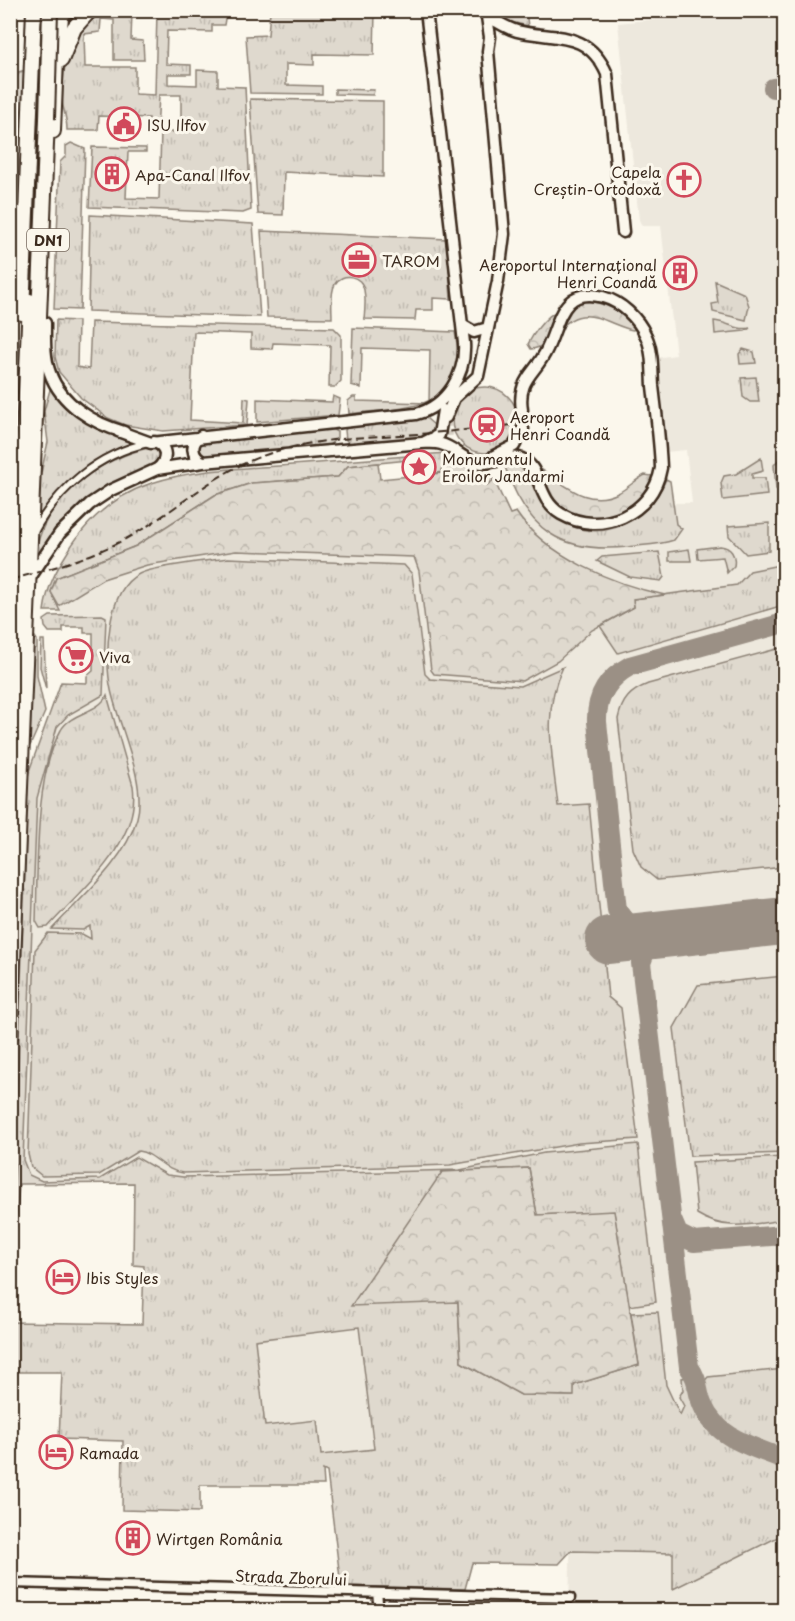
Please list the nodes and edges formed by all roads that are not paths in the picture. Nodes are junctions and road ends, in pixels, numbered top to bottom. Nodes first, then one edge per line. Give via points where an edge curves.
1 (35, 10) edge
2 (42, 10) edge
3 (77, 10) edge
4 (90, 10) edge
5 (426, 10) edge
6 (487, 13) edge
7 (61, 14) edge
8 (55, 83) junction
9 (29, 110) junction
10 (54, 110) junction
11 (614, 138) junction
12 (626, 146) dead end
13 (623, 232) dead end
14 (36, 272) junction
15 (44, 314) junction
16 (462, 325) junction
17 (488, 328) junction
18 (480, 364) junction
19 (30, 396) junction
20 (522, 410) tunnel mouth
21 (446, 417) tunnel mouth
22 (523, 429) tunnel mouth
23 (118, 431) junction
24 (201, 436) junction
25 (448, 436) tunnel mouth
26 (166, 440) junction
27 (153, 442) junction
28 (422, 443) junction
29 (202, 462) junction
30 (158, 469) junction
31 (30, 540) junction
32 (18, 586) edge
33 (10, 757) edge
34 (10, 1035) edge
35 (10, 1584) edge
36 (377, 1593) junction
37 (570, 1598) dead end
38 (379, 1611) edge

1 - 7 street, DN1 via 46,19
1 - 9 highway, DN1
2 - 14 highway, DN1
3 - 7 street
4 - 8 highway via 70,34
5 - 16 street
6 - 11 street via 516,31 568,37 594,55 607,75
6 - 17 street via 504,234
7 - 8 highway, DN1
7 - 14 highway, DN1, bridge
8 - 10 highway, DN1
9 - 10 highway via 32,104 44,101
9 - 19 highway, DN1 via 21,292 22,379
10 - 15 highway, DN1
11 - 12 street
11 - 13 street
14 - 19 highway, DN1
15 - 19 highway, DN1 via 40,380
15 - 23 street via 45,351 54,383 80,411
16 - 17 street via 474,332
16 - 24 street via 463,370 431,409 416,414
17 - 18 street
18 - 21 street via 477,380 454,398
18 - 28 street via 447,399 439,435
19 - 31 highway, DN1
19 - 32 highway, DN1
20 - 28 street via 522,384 547,351 566,305 587,295 608,298 622,306 635,318 648,342 660,460 660,476 654,490 634,512 603,523 576,520 549,503 532,467 522,459 475,462 442,444
22 - 25 street via 509,450 485,458 465,453
23 - 26 street
23 - 27 street
24 - 26 street
24 - 29 street via 193,450
26 - 27 street
27 - 30 street via 162,446 165,454
27 - 31 street via 111,456 76,478 51,506
28 - 29 street
29 - 30 street
30 - 32 street via 90,504 60,533
31 - 32 highway, DN1
32 - 33 highway, DN1
32 - 34 highway, DN1
35 - 36 street, Strada Zborului
36 - 37 street, Strada Zborului
36 - 38 street

